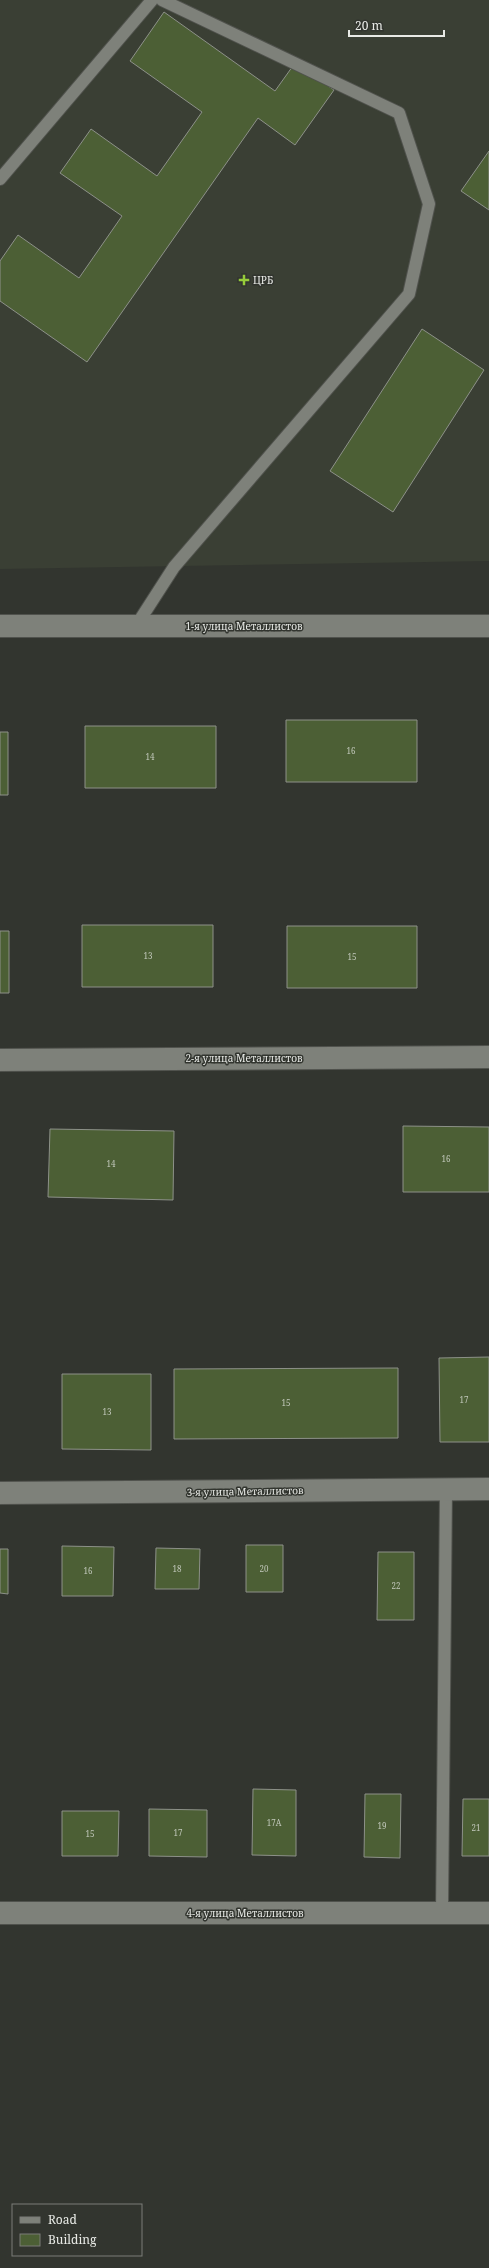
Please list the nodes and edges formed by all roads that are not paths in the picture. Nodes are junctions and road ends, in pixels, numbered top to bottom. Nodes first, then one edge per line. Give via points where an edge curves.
1 (152, 0) edge
2 (162, 0) edge
3 (0, 178) edge
4 (0, 626) edge
5 (136, 626) junction
6 (489, 626) edge
7 (489, 1057) edge
8 (0, 1060) edge
9 (446, 1489) junction
10 (489, 1489) edge
11 (0, 1493) edge
12 (0, 1913) edge
13 (489, 1913) edge
14 (442, 1914) junction

1 - 3 lane
2 - 5 lane via 399,113 429,204 408,294 174,567
4 - 5 street, 1-я улица Металлистов
5 - 6 street, 1-я улица Металлистов
7 - 8 street, 2-я улица Металлистов
9 - 10 street, 3-я улица Металлистов
9 - 11 street, 3-я улица Металлистов
9 - 14 lane
12 - 14 street, 4-я улица Металлистов
13 - 14 street, 4-я улица Металлистов

